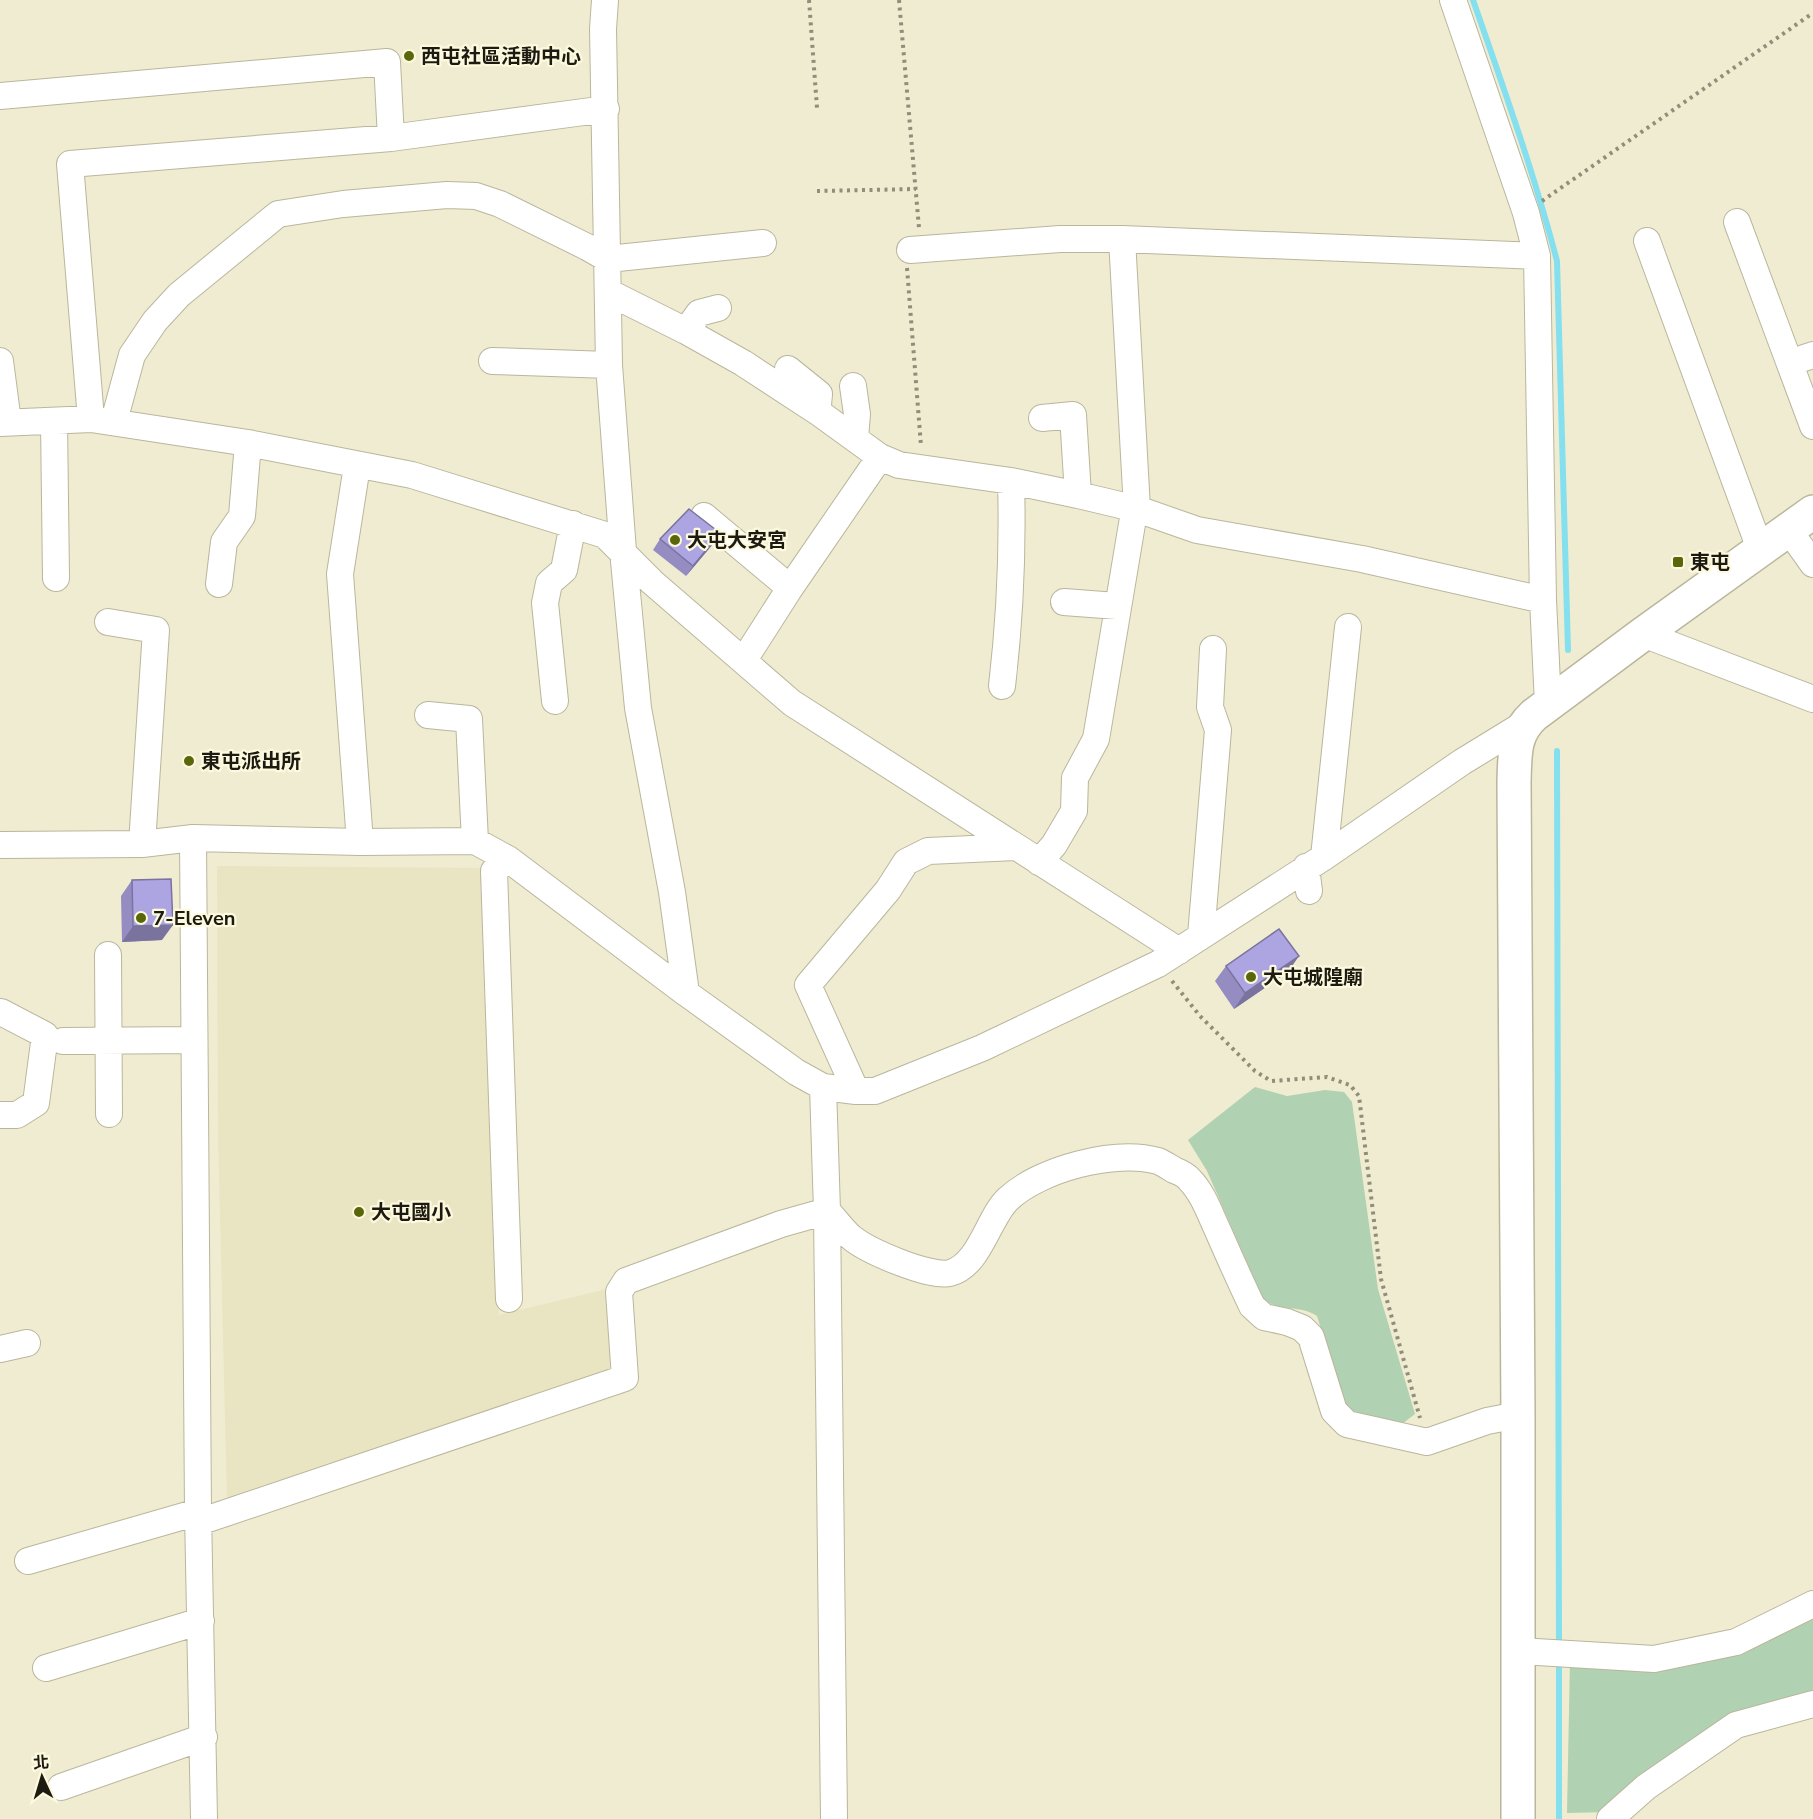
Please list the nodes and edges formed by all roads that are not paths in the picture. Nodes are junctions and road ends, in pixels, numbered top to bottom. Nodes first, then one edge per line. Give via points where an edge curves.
1 (605, 0) edge
2 (1453, 0) edge
3 (0, 96) edge
4 (606, 109) junction
5 (391, 138) junction
6 (1737, 222) dead end
7 (1122, 240) junction
8 (1647, 241) dead end
9 (763, 243) dead end
10 (910, 250) dead end
11 (1537, 255) junction
12 (608, 259) junction
13 (608, 292) junction
14 (718, 308) dead end
15 (686, 331) junction
16 (0, 361) edge
17 (492, 361) dead end
18 (609, 365) junction
19 (788, 369) dead end
20 (853, 386) dead end
21 (818, 412) junction
22 (1042, 418) dead end
23 (103, 420) junction
24 (54, 422) junction
25 (4, 423) edge
26 (1813, 426) edge
27 (855, 438) junction
28 (248, 444) junction
29 (880, 458) junction
30 (357, 466) junction
31 (1011, 482) junction
32 (1078, 495) junction
33 (1137, 509) junction
34 (704, 516) dead end
35 (1800, 520) edge
36 (573, 524) junction
37 (1760, 549) junction
38 (623, 551) junction
39 (1813, 564) edge
40 (56, 578) dead end
41 (219, 584) dead end
42 (790, 588) junction
43 (1543, 600) junction
44 (1064, 602) dead end
45 (1117, 606) junction
46 (108, 622) dead end
47 (1348, 627) dead end
48 (1643, 634) junction
49 (1213, 649) dead end
50 (744, 660) junction
51 (1002, 686) dead end
52 (1813, 699) edge
53 (555, 701) dead end
54 (1536, 714) junction
55 (428, 715) dead end
56 (193, 838) junction
57 (475, 841) junction
58 (360, 842) junction
59 (142, 844) junction
60 (0, 845) edge
61 (1016, 847) junction
62 (508, 859) junction
63 (1039, 862) junction
64 (1313, 872) junction
65 (1201, 936) junction
66 (108, 955) dead end
67 (1169, 957) junction
68 (686, 993) junction
69 (1, 1012) edge
70 (108, 1040) junction
71 (194, 1040) junction
72 (63, 1041) dead end
73 (823, 1087) junction
74 (856, 1091) junction
75 (109, 1113) dead end
76 (0, 1115) edge
77 (827, 1211) junction
78 (509, 1299) dead end
79 (27, 1343) dead end
80 (0, 1348) edge
81 (1518, 1415) junction
82 (199, 1517) junction
83 (28, 1561) dead end
84 (1813, 1604) edge
85 (201, 1621) junction
86 (1529, 1652) junction
87 (46, 1668) dead end
88 (1813, 1704) edge
89 (204, 1737) junction
90 (61, 1787) dead end
91 (204, 1819) edge
92 (834, 1819) edge
93 (1518, 1819) edge
94 (1610, 1819) edge

1 - 4 street
2 - 11 street
3 - 5 street via 387,62
4 - 5 street
4 - 12 street
5 - 23 street via 70,164
6 - 26 street
7 - 10 street via 1060,239
7 - 11 street
7 - 33 street
8 - 37 street
9 - 12 street
11 - 43 street
12 - 13 street
12 - 23 street via 501,204 476,196 343,204 278,214 179,294 155,321 132,355
13 - 15 street
13 - 18 street
14 - 15 street via 699,313
15 - 21 street
16 - 25 street
17 - 18 street
18 - 38 street
19 - 21 street via 819,394
20 - 27 street via 858,414
21 - 27 street
22 - 32 street via 1073,416
23 - 24 street
23 - 28 street
24 - 25 street
24 - 40 street
27 - 29 street
28 - 30 street
28 - 41 street via 242,516 224,542
29 - 31 street via 899,465
29 - 42 street
30 - 36 street via 412,476
30 - 58 street via 340,574
31 - 32 street
31 - 51 street via 1009,631
32 - 33 street
33 - 43 street via 1197,530 1362,559
33 - 45 street
34 - 42 street
35 - 37 main road
35 - 39 street
36 - 38 street via 605,536
36 - 53 street via 564,570 549,584 545,603
37 - 48 main road
38 - 50 street via 652,582
38 - 68 street via 638,708
42 - 50 street
43 - 54 street
44 - 45 street
45 - 63 street via 1096,739 1075,778 1074,811
46 - 59 street via 156,630
47 - 64 street
48 - 52 street
48 - 54 main road
49 - 65 street via 1210,707 1218,730
50 - 61 street via 792,703
54 - 64 street via 1462,762
54 - 81 main road via 1515,748 1514,782
55 - 57 street via 470,719
56 - 58 street
56 - 59 street
56 - 71 street
57 - 58 street
57 - 62 street
59 - 60 street
61 - 63 street
61 - 74 street via 928,851 906,862 888,890 808,986
62 - 68 street
62 - 78 street via 494,871
63 - 67 street
64 - 65 street
65 - 67 street
66 - 70 street
67 - 74 street via 982,1048 875,1091
68 - 73 street
69 - 76 street via 45,1035 36,1103 17,1115
70 - 71 street
70 - 72 street
70 - 75 street
71 - 82 street
73 - 74 street
73 - 77 street
77 - 81 street via 853,1239 925,1272 939,1274 965,1263 1006,1200 1024,1187 1097,1159 1159,1161 1189,1178 1252,1306 1264,1317 1302,1328 1311,1337 1334,1411 1347,1424 1427,1442
77 - 82 street via 626,1281 619,1292 625,1378
77 - 92 street
79 - 80 street
81 - 86 main road
82 - 83 street
82 - 85 street
84 - 86 street via 1736,1642 1654,1659
85 - 87 street
85 - 89 street
86 - 93 main road
88 - 94 street via 1737,1725 1646,1787
89 - 90 street
89 - 91 street

